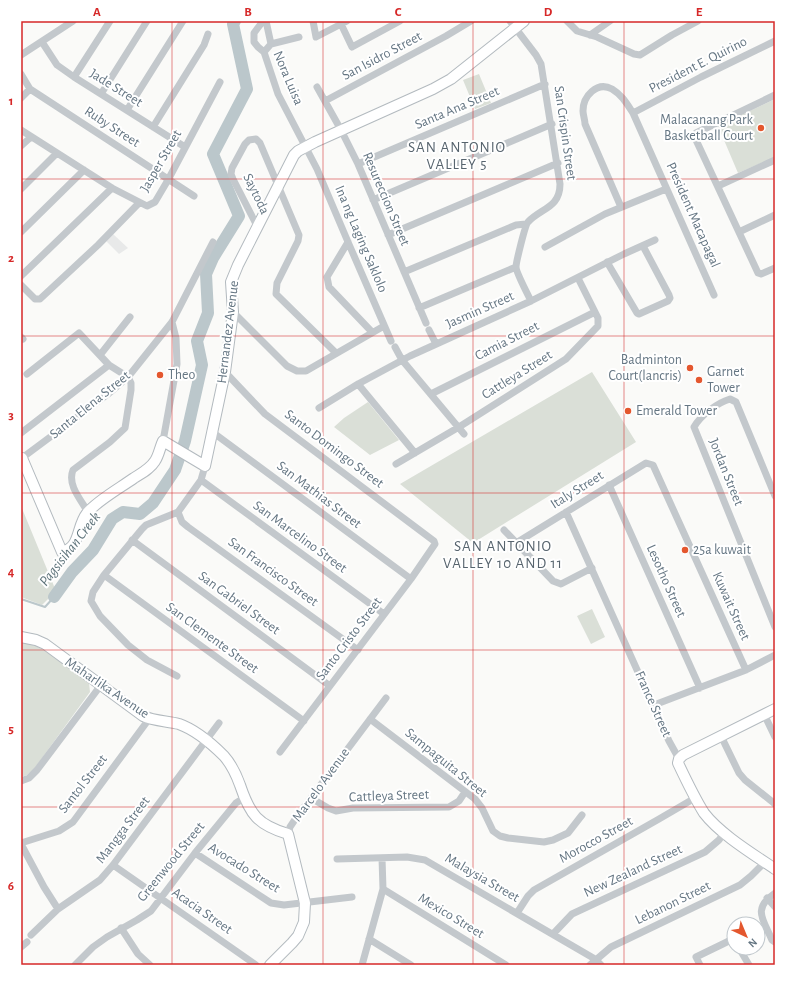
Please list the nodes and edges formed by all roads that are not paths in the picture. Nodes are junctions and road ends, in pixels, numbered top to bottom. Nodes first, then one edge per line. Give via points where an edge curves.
1 (73, 21) edge
2 (110, 21) edge
3 (147, 21) edge
4 (183, 21) edge
5 (263, 21) edge
6 (266, 21) edge
7 (313, 21) edge
8 (400, 21) edge
9 (471, 21) edge
10 (524, 21) edge
11 (567, 21) edge
12 (610, 21) edge
13 (698, 21) edge
14 (344, 23) edge
15 (513, 25) edge
16 (208, 34) dead end
17 (590, 35) junction
18 (299, 37) dead end
19 (775, 41) edge
20 (42, 42) junction
21 (271, 44) junction
22 (264, 52) junction
23 (21, 55) edge
24 (21, 74) edge
25 (74, 78) junction
26 (220, 82) dead end
27 (545, 84) junction
28 (317, 87) dead end
29 (30, 89) junction
30 (101, 94) junction
31 (775, 95) edge
32 (21, 98) edge
33 (325, 101) junction
34 (126, 110) junction
35 (633, 113) junction
36 (552, 124) junction
37 (153, 127) junction
38 (21, 130) edge
39 (341, 130) junction
40 (31, 137) junction
41 (21, 146) edge
42 (185, 147) junction
43 (306, 147) junction
44 (57, 153) junction
45 (775, 160) edge
46 (558, 163) junction
47 (358, 164) junction
48 (84, 170) junction
49 (168, 180) junction
50 (278, 185) junction
51 (718, 186) junction
52 (112, 188) junction
53 (21, 189) edge
54 (666, 189) junction
55 (194, 196) dead end
56 (373, 200) junction
57 (139, 203) junction
58 (621, 206) junction
59 (775, 215) edge
60 (526, 224) junction
61 (257, 226) junction
62 (21, 232) edge
63 (739, 232) junction
64 (388, 235) junction
65 (655, 240) dead end
66 (213, 242) dead end
67 (348, 242) junction
68 (643, 246) junction
69 (545, 247) dead end
70 (607, 262) junction
71 (516, 267) junction
72 (775, 268) edge
73 (404, 272) junction
74 (21, 276) edge
75 (578, 278) junction
76 (21, 285) edge
77 (714, 295) dead end
78 (531, 301) junction
79 (419, 308) junction
80 (233, 312) junction
81 (595, 312) junction
82 (130, 317) dead end
83 (172, 322) junction
84 (384, 326) junction
85 (372, 332) junction
86 (436, 344) junction
87 (336, 353) junction
88 (100, 355) junction
89 (402, 360) junction
90 (109, 365) junction
91 (224, 372) junction
92 (27, 374) dead end
93 (128, 377) junction
94 (358, 384) junction
95 (431, 394) junction
96 (319, 408) dead end
97 (459, 427) junction
98 (212, 430) junction
99 (21, 433) edge
100 (464, 434) dead end
101 (163, 441) junction
102 (415, 453) junction
103 (22, 459) edge
104 (396, 464) dead end
105 (653, 465) joint
106 (204, 466) junction
107 (201, 480) junction
108 (609, 486) junction
109 (775, 496) edge
110 (88, 512) junction
111 (178, 512) junction
112 (566, 512) junction
113 (504, 530) dead end
114 (132, 540) junction
115 (434, 541) joint
116 (516, 543) junction
117 (592, 568) junction
118 (104, 575) junction
119 (411, 579) junction
120 (384, 614) junction
121 (775, 627) edge
122 (21, 637) edge
123 (358, 650) junction
124 (775, 655) edge
125 (746, 670) junction
126 (176, 676) dead end
127 (101, 685) junction
128 (330, 686) junction
129 (700, 688) junction
130 (386, 698) dead end
131 (654, 705) junction
132 (775, 709) edge
133 (764, 714) junction
134 (149, 718) junction
135 (370, 719) junction
136 (304, 721) junction
137 (219, 723) dead end
138 (721, 736) junction
139 (775, 737) edge
140 (206, 741) junction
141 (280, 752) dead end
142 (679, 759) junction
143 (21, 780) edge
144 (465, 792) junction
145 (244, 798) junction
146 (311, 798) junction
147 (695, 798) junction
148 (775, 804) edge
149 (582, 816) dead end
150 (724, 833) junction
151 (288, 834) junction
152 (21, 844) edge
153 (195, 853) junction
154 (382, 858) junction
155 (337, 859) dead end
156 (765, 862) junction
157 (113, 865) junction
158 (775, 869) edge
159 (383, 890) junction
160 (775, 893) edge
161 (352, 897) dead end
162 (767, 898) junction
163 (161, 899) junction
164 (305, 903) junction
165 (775, 907) edge
166 (58, 909) junction
167 (517, 913) junction
168 (121, 928) junction
169 (553, 934) junction
170 (31, 936) dead end
171 (369, 939) junction
172 (726, 942) edge
173 (775, 942) edge
174 (744, 956) edge
175 (595, 963) edge
176 (77, 964) edge
177 (150, 965) edge
178 (256, 965) edge
179 (270, 965) edge
180 (362, 965) edge
181 (411, 965) edge
182 (506, 965) edge
183 (700, 965) edge
184 (749, 965) edge

1 - 20 street
2 - 25 street
3 - 30 street
4 - 34 street
5 - 22 street, Nora Luisa via 253,37
6 - 21 street
7 - 14 street via 316,37
8 - 14 street via 352,47
9 - 33 street, San Isidro Street
10 - 15 street, Hernandez Avenue
11 - 17 street via 577,31
12 - 17 street
13 - 17 street via 640,56
15 - 27 street, San Crispin Street via 536,54
15 - 39 street, Hernandez Avenue via 451,78 433,89
16 - 37 street via 204,45
18 - 21 street
19 - 35 street, President E. Quirino
20 - 23 street
20 - 25 street, Jade Street via 57,65
21 - 22 street
22 - 43 street, Nora Luisa via 278,94
24 - 29 street, Ruby Street
25 - 30 street, Jade Street
26 - 42 street, Jasper Street
27 - 36 street, San Crispin Street
27 - 47 street, Santa Ana Street
28 - 33 street, Resureccion Street
29 - 32 street
29 - 49 street, Ruby Street
30 - 34 street, Jade Street
31 - 51 street via 696,132 696,140
33 - 39 street, Resureccion Street
34 - 37 street, Jade Street
35 - 54 street, President Macapagal
35 - 58 street, President Macapagal via 619,94 611,88 602,86 594,89 586,97 583,110 585,124
36 - 46 street, San Crispin Street
36 - 56 street
37 - 42 street, Jade Street
38 - 40 street, Jasper Street
39 - 43 street, Hernandez Avenue
39 - 47 street, Resureccion Street
40 - 41 street
40 - 44 street, Jasper Street
42 - 49 street, Jasper Street
43 - 50 street, Hernandez Avenue via 294,155
43 - 67 street, Ina ng Laging Saklolo
44 - 48 street, Jasper Street
44 - 53 street
45 - 51 street
46 - 60 street, San Crispin Street via 560,192 548,208
46 - 64 street
47 - 56 street, Resureccion Street
48 - 52 street, Jasper Street
48 - 62 street
49 - 55 street, Ruby Street
49 - 57 street, Jasper Street via 155,202 147,206
50 - 61 street, Hernandez Avenue
50 - 61 street, Saytoda via 260,143 256,139 249,140 231,174
50 - 87 street via 299,235 276,284 276,294
51 - 63 street
52 - 57 street, Jasper Street
52 - 74 street
54 - 58 street
54 - 77 street, President Macapagal
56 - 64 street, Resureccion Street
57 - 76 street via 40,299 35,299
58 - 69 street
59 - 63 street
60 - 71 street
60 - 73 street via 516,225
61 - 80 street, Hernandez Avenue via 232,282
63 - 72 street via 758,273
64 - 73 street, Resureccion Street
65 - 68 street, Jasmin Street
66 - 83 street, Santa Elena Street
67 - 84 street, Ina ng Laging Saklolo
67 - 85 street via 327,278 328,287
68 - 70 street, Jasmin Street
68 - 70 street via 670,298 639,314
70 - 75 street, Jasmin Street
71 - 78 street
71 - 79 street
73 - 79 street, Resureccion Street
75 - 78 street, Jasmin Street
75 - 81 street, Cattleya Street
78 - 86 street, Jasmin Street
79 - 86 street, Resureccion Street
80 - 87 street via 287,366 297,370 306,371
80 - 91 street, Hernandez Avenue
81 - 95 street, Camia Street
81 - 97 street, Cattleya Street via 598,326 566,359
82 - 88 street
83 - 93 street, Santa Elena Street
83 - 101 street via 176,338 177,364
84 - 85 street
84 - 89 street, Ina ng Laging Saklolo
85 - 87 street
86 - 89 street, Jasmin Street
88 - 90 street
88 - 92 street via 79,333
89 - 94 street, Jasmin Street
89 - 95 street, Ina ng Laging Saklolo
90 - 93 street
90 - 99 street
91 - 98 street, Hernandez Avenue
91 - 115 street, Santo Domingo Street via 265,414
93 - 103 street, Santa Elena Street
93 - 110 street via 131,390 125,428 73,470 71,475 71,484
94 - 96 street, Jasmin Street
94 - 102 street
95 - 97 street, Ina ng Laging Saklolo
97 - 100 street, Ina ng Laging Saklolo
97 - 102 street, Cattleya Street
98 - 106 street, Hernandez Avenue
98 - 119 street, San Mathias Street
101 - 106 street
101 - 110 street via 150,468
102 - 104 street, Cattleya Street
103 - 110 street via 62,552 75,543 80,523
105 - 108 street, Italy Street via 646,463
105 - 125 street, Kuwait Street
106 - 107 street, Hernandez Avenue
107 - 111 street, Hernandez Avenue
107 - 120 street, San Marcelino Street
108 - 112 street, Italy Street
108 - 129 street, Lesotho Street
109 - 121 street, Jordan Street via 736,402 730,399 722,401 694,427
111 - 114 street via 146,525
111 - 123 street, San Francisco Street via 182,522 188,527
112 - 116 street, Italy Street
112 - 117 street, France Street
113 - 116 street
114 - 118 street
114 - 128 street, San Gabriel Street
115 - 119 street, Santo Cristo Street via 434,546
116 - 117 street via 553,581 561,584
117 - 131 street, France Street
118 - 126 street via 92,592 91,601 100,616 128,645 147,660
118 - 136 street, San Clemente Street
119 - 120 street, Santo Cristo Street
120 - 123 street, Santo Cristo Street
122 - 127 street, Maharlika Avenue via 45,644
123 - 128 street, Santo Cristo Street
124 - 125 street
125 - 129 street
127 - 134 street, Maharlika Avenue
127 - 143 street via 37,770 29,778
128 - 136 street, Santo Cristo Street
129 - 131 street
130 - 135 street, Marcelo Avenue
131 - 142 street, France Street
132 - 133 street
133 - 138 street
133 - 139 street
134 - 140 street, Maharlika Avenue via 180,724 193,730
134 - 152 street, Santol Street via 73,822 59,832
135 - 144 street, Sampaguita Street
135 - 146 street, Marcelo Avenue
136 - 141 street, Santo Cristo Street
137 - 140 street, Mangga Street
138 - 142 street
138 - 148 street via 742,777
140 - 145 street, Maharlika Avenue via 224,756 233,768
140 - 157 street, Mangga Street
142 - 147 street, France Street via 678,763
144 - 146 street, Cattleya Street via 459,801 449,807 353,808 336,812
144 - 149 street, Sampaguita Street via 482,808 494,831 508,838 544,842 553,840 568,833
145 - 151 street, Maharlika Avenue via 249,809 269,828
145 - 153 street, Greenwood Street via 236,803
146 - 151 street, Marcelo Avenue via 290,827
147 - 150 street, France Street via 705,814
147 - 167 street, Morocco Street via 534,890
150 - 156 street, France Street
150 - 169 street, New Zealand Street via 705,852 572,914
151 - 164 street, Marcelo Avenue
152 - 166 street
153 - 163 street, Greenwood Street
153 - 164 street, Avocado Street via 271,903
154 - 155 street, Malaysia Street
154 - 159 street
154 - 167 street, Malaysia Street via 407,857 425,860
156 - 158 street, France Street
156 - 175 street, Lebanon Street via 740,885 611,947
157 - 163 street, Acacia Street
157 - 166 street, Mangga Street via 97,883
159 - 171 street
159 - 182 street, Mexico Street
160 - 162 street
161 - 164 street, Avocado Street
162 - 165 street
162 - 173 street via 760,909 761,915
163 - 168 street, Greenwood Street via 151,911
163 - 178 street, Acacia Street
164 - 179 street, Marcelo Avenue via 304,922 298,936
166 - 170 street, Mangga Street
167 - 169 street, Malaysia Street
168 - 176 street, Greenwood Street via 93,947
168 - 177 street via 138,954
169 - 175 street, Malaysia Street
171 - 180 street
171 - 181 street
172 - 183 street via 696,957
174 - 184 street

